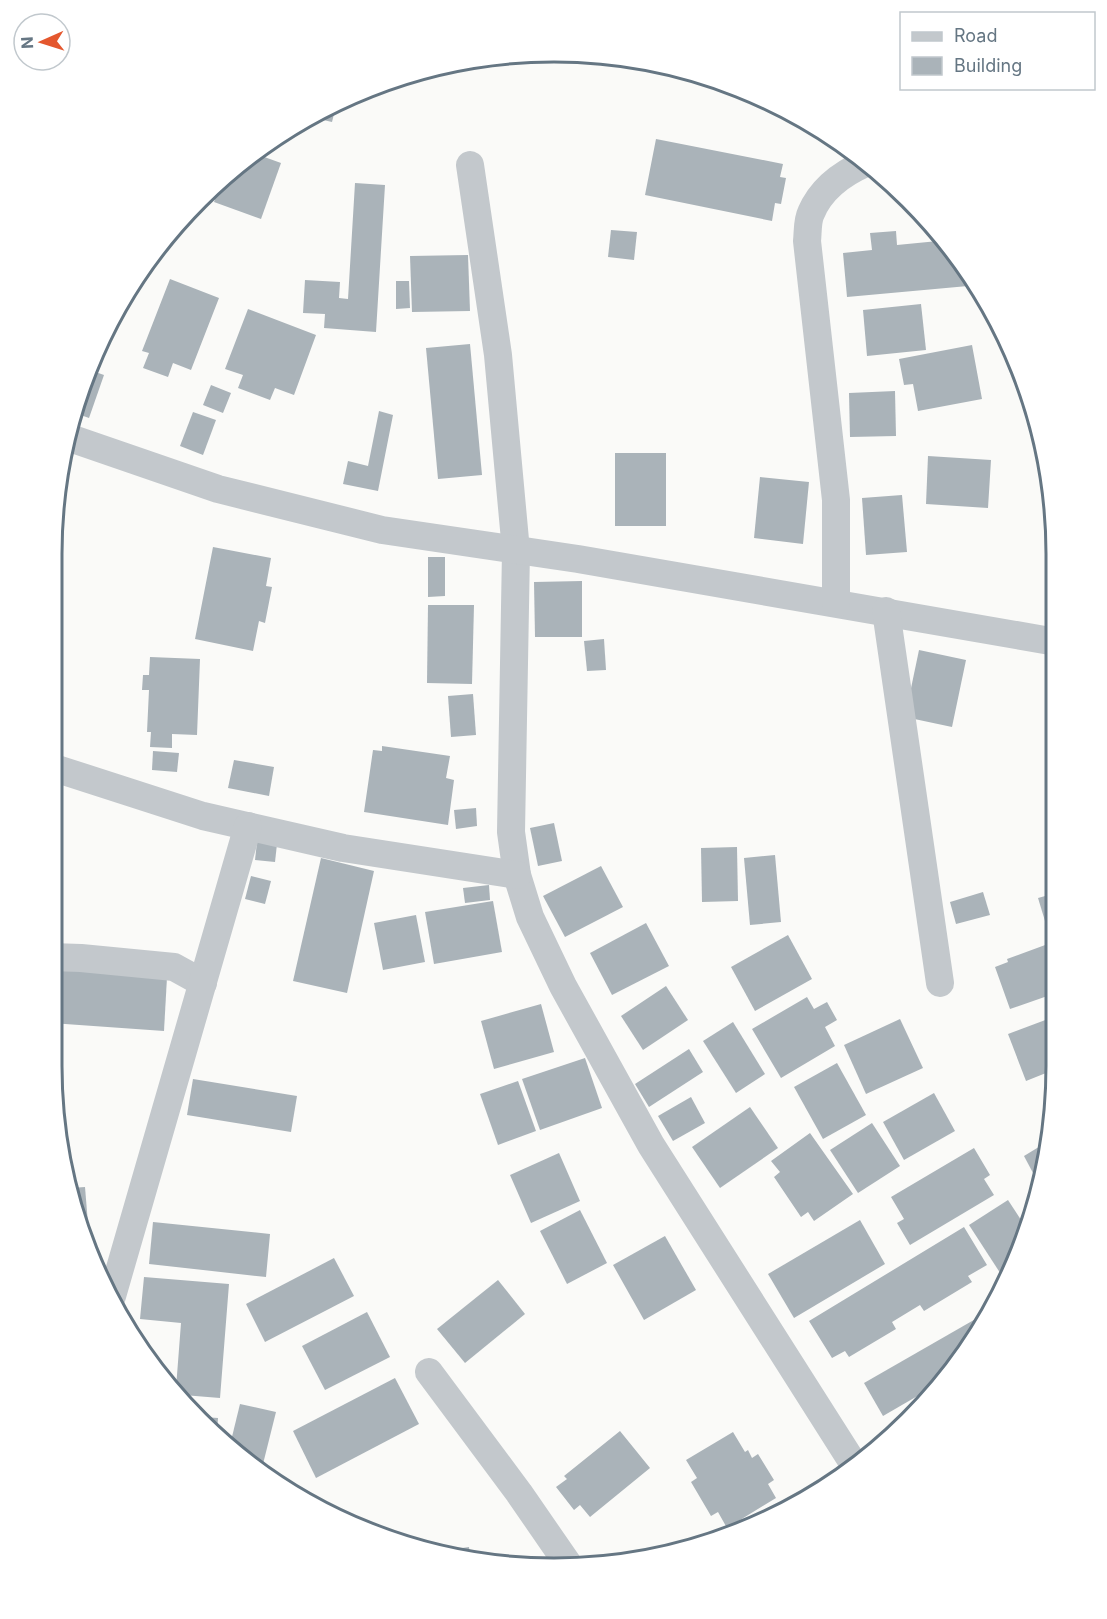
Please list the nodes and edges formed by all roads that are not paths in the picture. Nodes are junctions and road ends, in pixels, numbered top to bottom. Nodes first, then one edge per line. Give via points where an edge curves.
1 (470, 165) dead end
2 (858, 167) edge
3 (75, 441) edge
4 (516, 551) junction
5 (836, 603) junction
6 (886, 611) junction
7 (1046, 640) edge
8 (62, 771) edge
9 (248, 826) junction
10 (517, 875) junction
11 (62, 958) edge
12 (203, 983) junction
13 (940, 983) dead end
14 (114, 1288) edge
15 (429, 1372) dead end
16 (851, 1458) edge
17 (563, 1557) edge

1 - 4 street via 498,356
2 - 5 street via 826,189 810,214 807,241 836,500
3 - 4 street via 218,489 382,530
4 - 5 street
4 - 10 street via 511,832
5 - 6 street
6 - 7 street
6 - 13 street
8 - 9 street via 203,816
9 - 10 street via 343,848
9 - 12 street
10 - 16 street via 530,917 563,986 651,1145
11 - 12 street via 174,967
12 - 14 street
15 - 17 street

